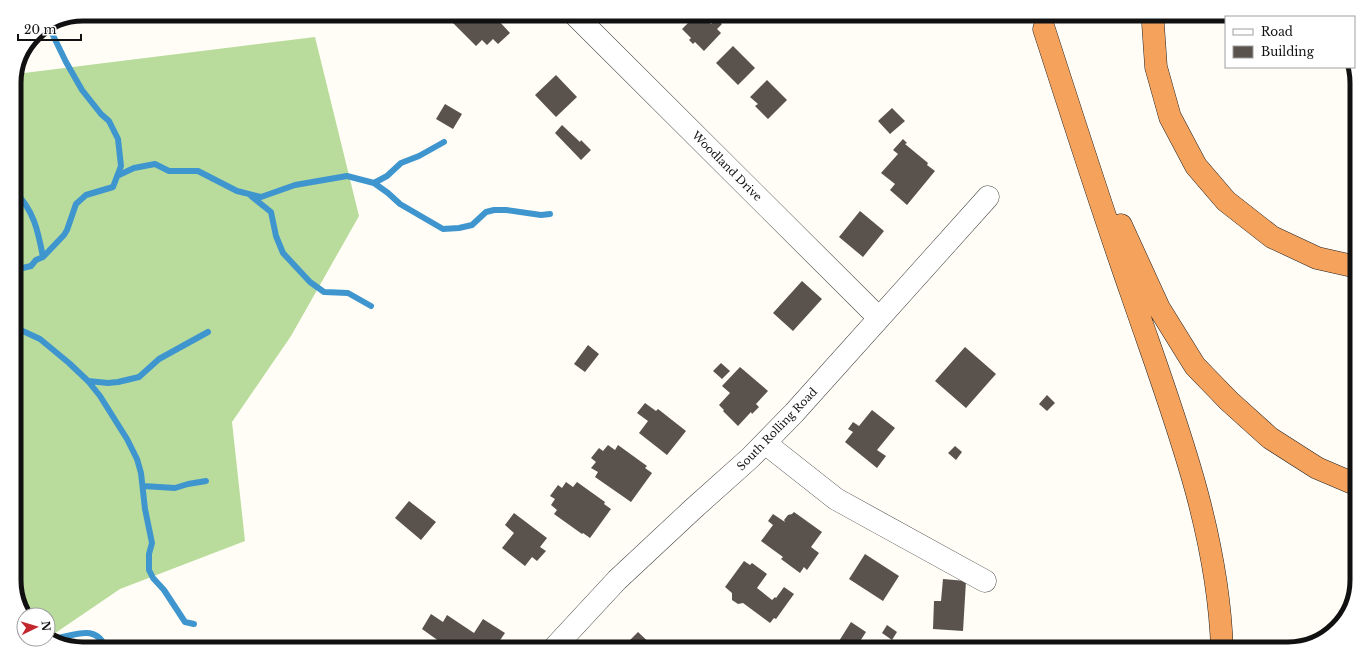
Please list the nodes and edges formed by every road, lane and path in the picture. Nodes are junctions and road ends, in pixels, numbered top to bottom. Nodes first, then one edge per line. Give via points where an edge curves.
1 (581, 21) edge
2 (1153, 21) edge
3 (1041, 22) edge
4 (988, 197) dead end
5 (1350, 266) edge
6 (879, 318) junction
7 (765, 443) junction
8 (1350, 482) edge
9 (985, 581) dead end
10 (560, 642) edge
11 (1222, 642) edge

1 - 6 street, Woodland Drive
2 - 5 highway via 1156,68 1170,117 1196,166 1226,201 1272,237 1317,258
3 - 8 highway via 1124,232 1159,308 1195,366 1270,438 1317,468
3 - 11 highway via 1111,237 1181,436 1213,564
4 - 6 street, South Rolling Road
6 - 7 street, South Rolling Road
7 - 9 street via 836,499
7 - 10 street, South Rolling Road via 618,580

